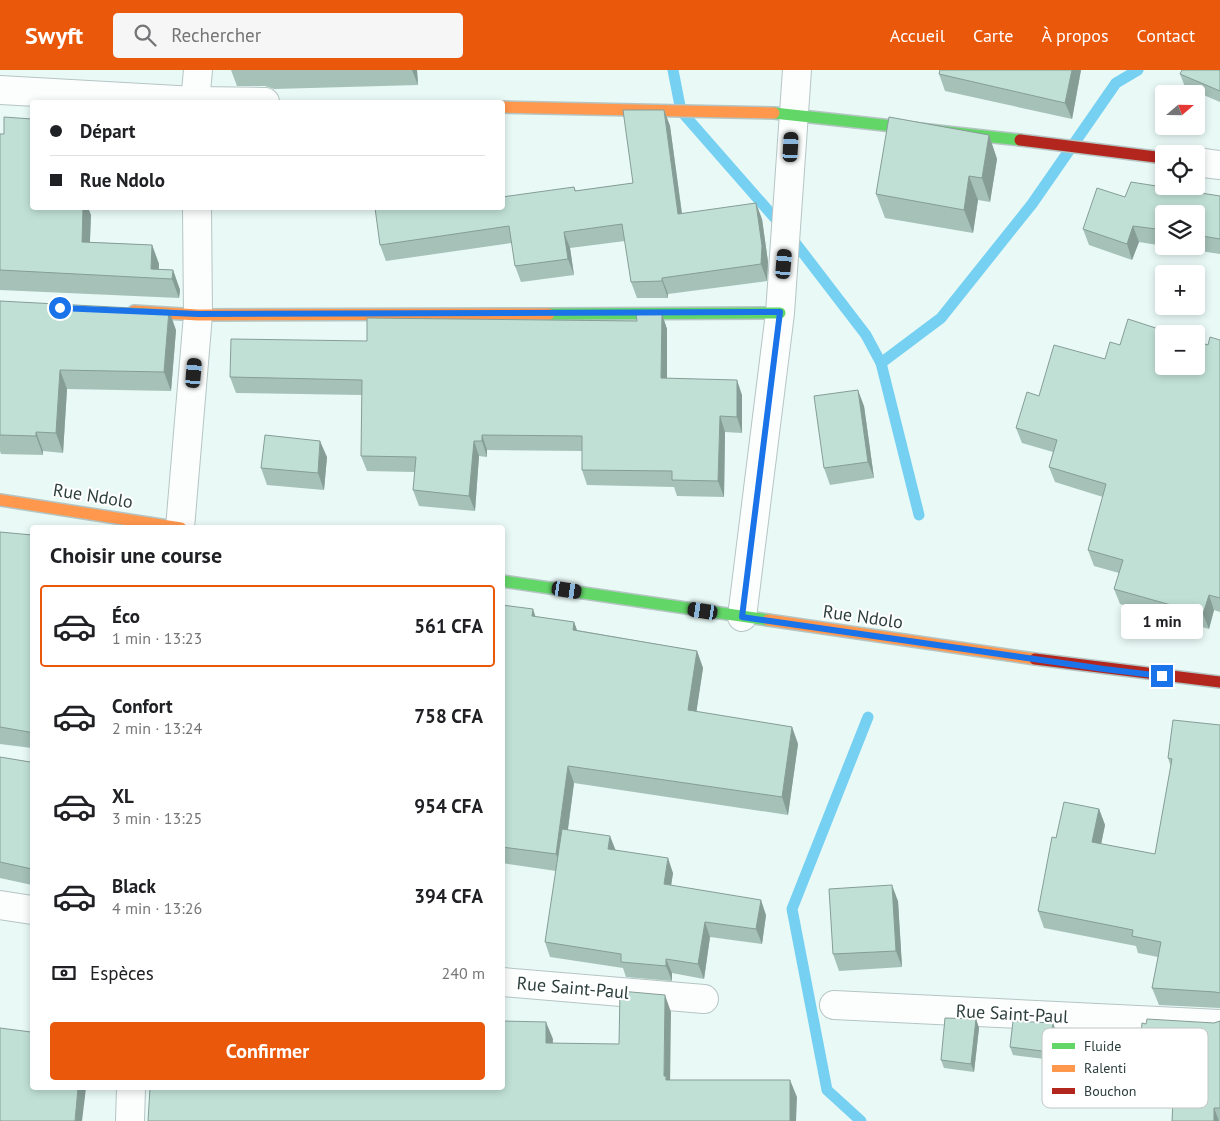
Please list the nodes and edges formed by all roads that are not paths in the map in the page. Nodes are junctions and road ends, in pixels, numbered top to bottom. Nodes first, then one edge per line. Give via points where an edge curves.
1 (198, 70) edge
2 (797, 70) edge
3 (0, 90) edge
4 (163, 100) edge
5 (196, 100) edge
6 (505, 107) edge
7 (792, 113) junction
8 (1155, 157) edge
9 (1205, 163) edge
10 (1220, 165) edge
11 (197, 210) edge
12 (119, 311) edge
13 (780, 312) junction
14 (198, 314) junction
15 (0, 500) edge
16 (168, 525) edge
17 (181, 525) edge
18 (505, 581) edge
19 (742, 617) junction
20 (1220, 682) edge
21 (0, 904) edge
22 (30, 910) edge
23 (505, 982) edge
24 (704, 998) dead end
25 (834, 1005) dead end
26 (1220, 1024) edge
27 (132, 1090) edge
28 (130, 1121) edge

1 - 5 street
2 - 7 street
3 - 4 street
6 - 7 street
7 - 8 street
7 - 13 street
9 - 10 street
11 - 14 street
12 - 14 street
13 - 14 street
13 - 19 street
14 - 17 street
15 - 16 street, Rue Ndolo
18 - 19 street, Rue Ndolo
19 - 20 street, Rue Ndolo via 1104,669
21 - 22 street
23 - 24 street, Rue Saint-Paul
25 - 26 street, Rue Saint-Paul
27 - 28 street

